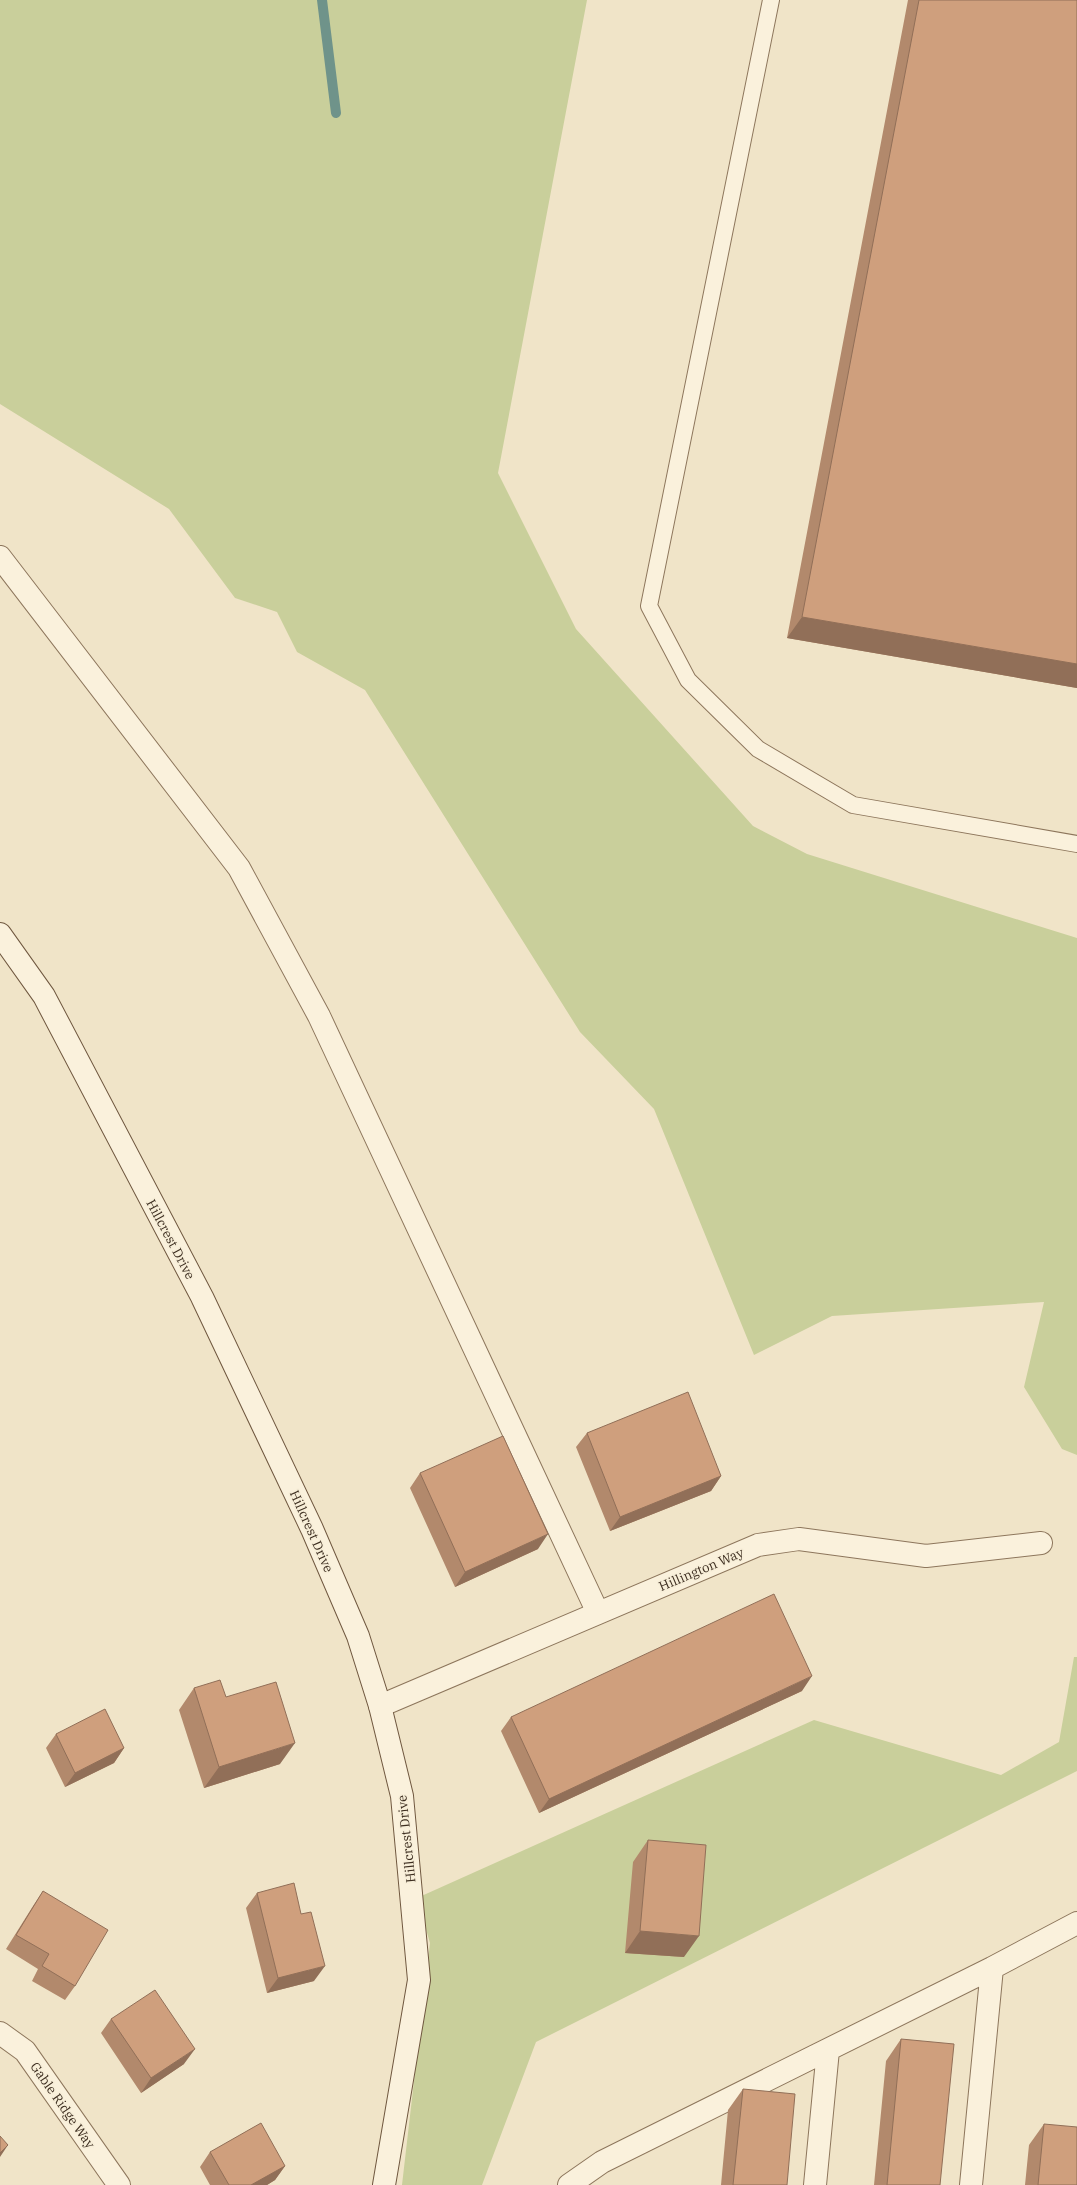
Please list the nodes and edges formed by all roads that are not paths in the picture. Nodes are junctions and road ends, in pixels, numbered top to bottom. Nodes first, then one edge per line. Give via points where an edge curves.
1 (771, 0) edge
2 (0, 557) edge
3 (1077, 844) edge
4 (0, 934) edge
5 (1041, 1543) dead end
6 (598, 1613) junction
7 (380, 1706) junction
8 (1077, 1922) edge
9 (992, 1968) junction
10 (0, 2033) edge
11 (828, 2050) junction
12 (117, 2184) edge
13 (384, 2185) edge
14 (569, 2185) edge
15 (815, 2185) edge
16 (971, 2185) edge

1 - 3 lane via 649,606 688,680 758,749 853,805
2 - 6 street via 239,868 319,1016
4 - 7 street, Hillcrest Drive via 44,996 202,1297 312,1529 358,1636
5 - 6 street, Hillington Way via 926,1556 799,1539 758,1545
6 - 7 street, Hillington Way
7 - 13 street, Hillcrest Drive via 402,1796 418,1980
8 - 9 street
9 - 11 street
9 - 16 street
10 - 12 street, Gable Ridge Way via 25,2051
11 - 14 street via 602,2162
11 - 15 street

